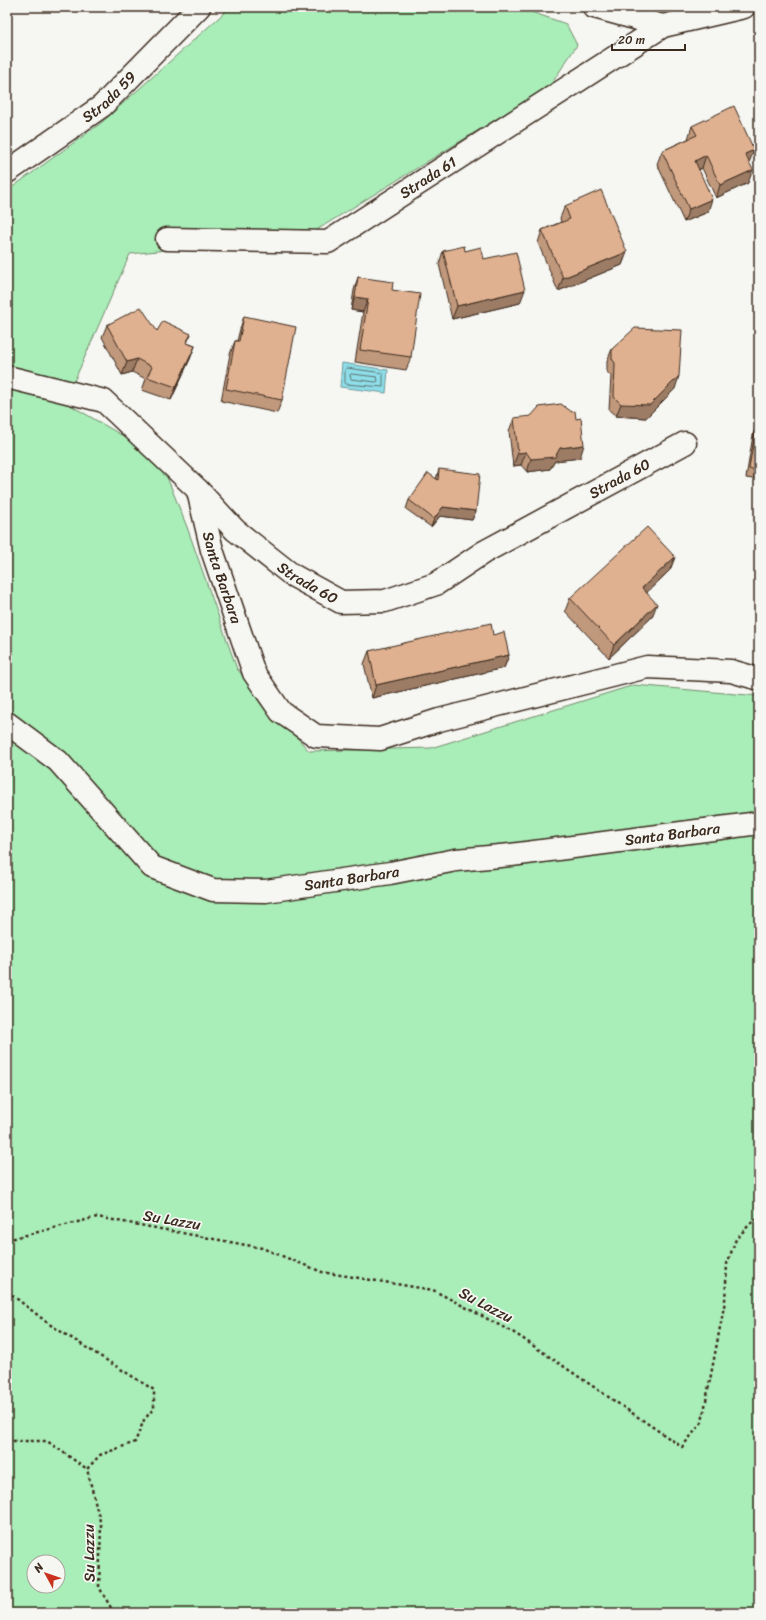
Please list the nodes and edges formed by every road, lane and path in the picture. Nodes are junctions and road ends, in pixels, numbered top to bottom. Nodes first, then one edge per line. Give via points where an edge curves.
1 (199, 7) edge
2 (594, 7) edge
3 (744, 7) edge
4 (663, 26) junction
5 (7, 172) edge
6 (167, 239) dead end
7 (7, 378) edge
8 (685, 443) dead end
9 (198, 490) junction
10 (759, 678) edge
11 (7, 722) edge
12 (759, 823) edge
13 (759, 1218) edge
14 (7, 1240) edge
15 (7, 1291) edge
16 (7, 1439) edge
17 (87, 1469) junction
18 (114, 1613) edge

1 - 5 street, Strada 59 via 102,106
2 - 4 street, Strada 61
3 - 4 street, Strada 61
4 - 6 street, Strada 61 via 328,242
7 - 9 street, Strada 60 via 104,401
8 - 9 street, Strada 60 via 484,552 436,584 385,601 341,602 292,575 235,530
9 - 10 street, Santa Barbara via 212,550 254,673 281,712 316,736 380,739 439,720 647,667 731,671
11 - 12 street, Santa Barbara via 58,761 152,868 212,890 266,891 390,873 456,860
13 - 14 path, Su Lazzu via 736,1239 727,1264 725,1301 702,1422 682,1447 516,1334 433,1290 322,1272 262,1248 97,1217
15 - 17 path via 49,1324 154,1390 154,1408 144,1420 135,1442 100,1455
16 - 17 path via 47,1441
17 - 18 path, Su Lazzu via 101,1525 99,1587

